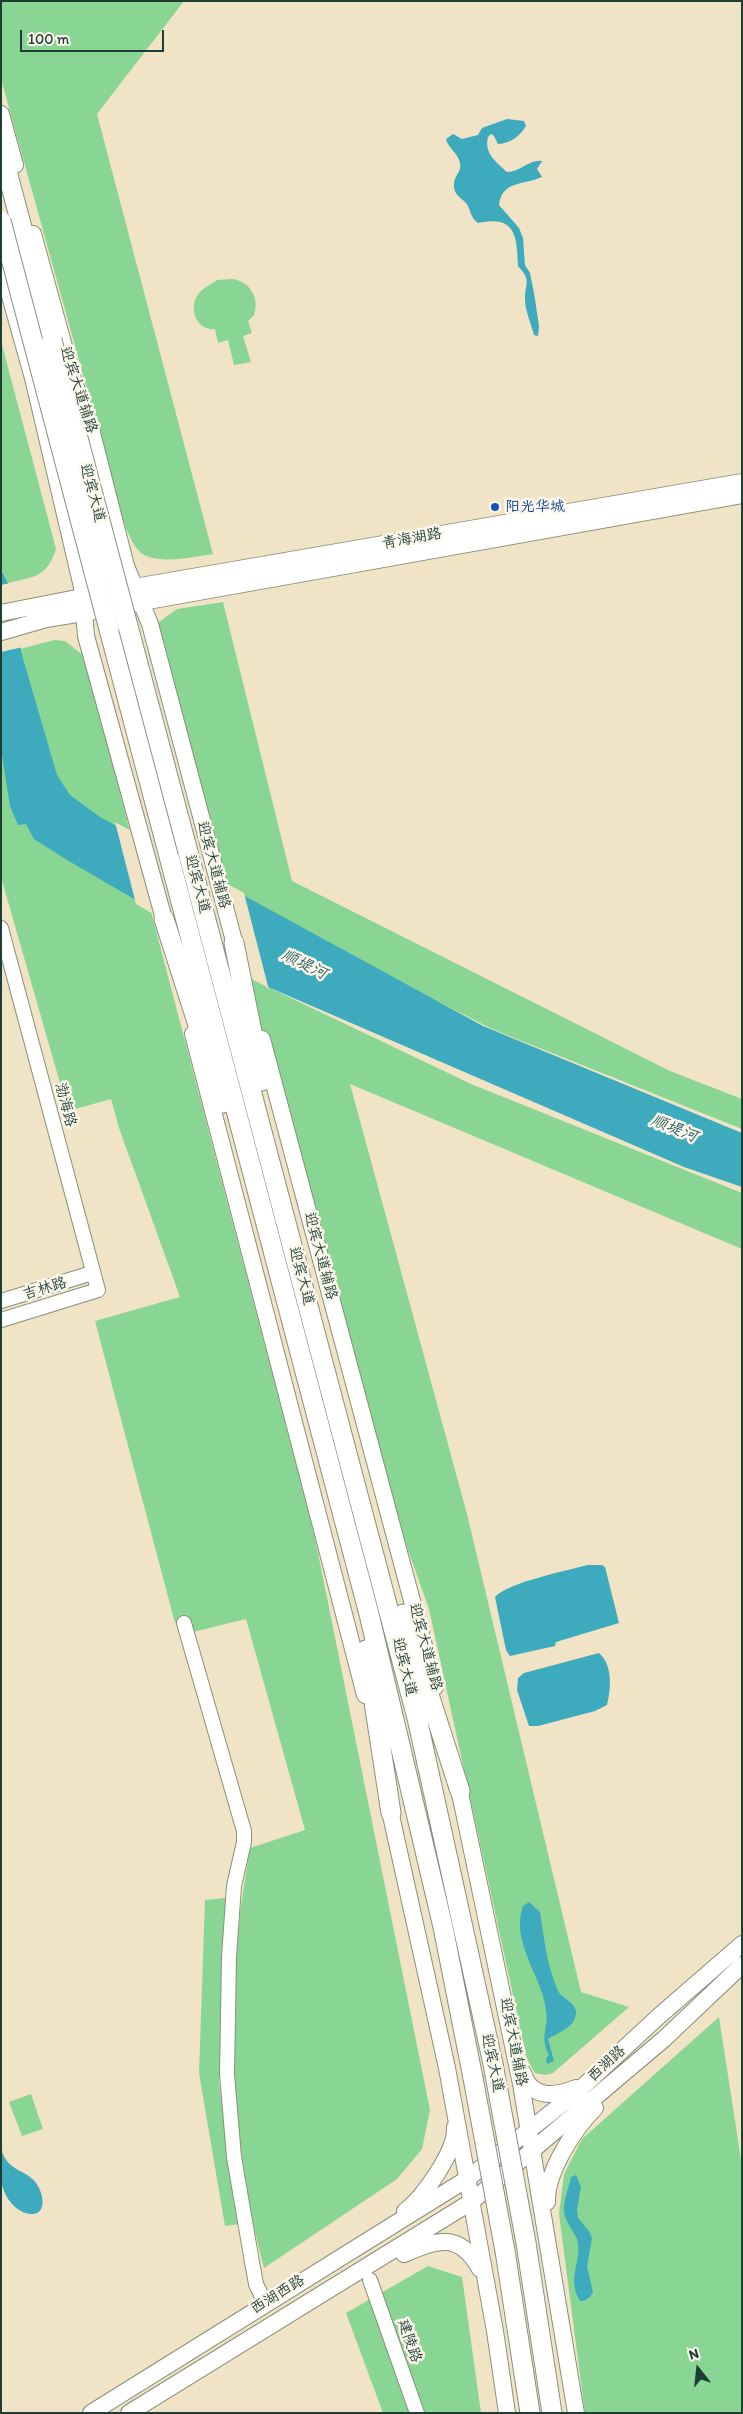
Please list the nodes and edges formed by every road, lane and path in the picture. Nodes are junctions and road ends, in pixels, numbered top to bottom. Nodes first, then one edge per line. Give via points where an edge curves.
1 (1, 114) edge
2 (1, 150) edge
3 (1, 221) edge
4 (1, 264) edge
5 (742, 482) edge
6 (742, 495) edge
7 (134, 587) junction
8 (140, 603) junction
9 (84, 604) junction
10 (1, 613) edge
11 (1, 632) edge
12 (166, 927) junction
13 (1, 928) edge
14 (234, 944) joint
15 (244, 984) junction
16 (287, 1225) junction
17 (92, 1272) junction
18 (98, 1290) joint
19 (1, 1301) edge
20 (1, 1320) edge
21 (304, 1366) junction
22 (311, 1390) junction
23 (338, 1418) junction
24 (184, 1623) dead end
25 (460, 1791) junction
26 (391, 1813) junction
27 (742, 1944) edge
28 (742, 1965) edge
29 (659, 2016) junction
30 (510, 2028) junction
31 (664, 2039) junction
32 (447, 2068) junction
33 (529, 2129) junction
34 (533, 2151) junction
35 (467, 2179) junction
36 (471, 2202) junction
37 (549, 2242) junction
38 (310, 2275) junction
39 (369, 2275) junction
40 (485, 2280) junction
41 (266, 2303) junction
42 (281, 2320) junction
43 (91, 2413) edge
44 (129, 2413) edge
45 (417, 2413) edge
46 (507, 2413) edge
47 (530, 2413) edge
48 (552, 2413) edge
49 (576, 2413) edge

1 - 7 main road, 迎宾大道辅路 via 70,370 91,429
2 - 16 highway, 迎宾大道, bridge
3 - 21 highway, 迎宾大道, bridge
4 - 9 main road via 33,378
5 - 7 main road, 青海湖路
6 - 8 main road, 青海湖路
7 - 8 main road, 迎宾大道辅路
7 - 9 main road, 青海湖路
8 - 9 main road, 青海湖路
8 - 14 main road, 迎宾大道辅路 via 150,624
9 - 10 main road via 32,605
9 - 11 main road
9 - 12 main road via 86,636
12 - 21 highway via 234,1133 273,1285
12 - 26 main road via 361,1676
13 - 17 street, 渤海路
14 - 15 highway
15 - 16 highway via 276,1146
15 - 25 main road, 迎宾大道辅路 via 444,1718
16 - 23 highway, 迎宾大道
17 - 18 street, 渤海路
17 - 19 street, 吉林路
18 - 20 street, 吉林路
21 - 22 highway, 迎宾大道
22 - 26 highway via 314,1434 364,1640
22 - 47 highway, 迎宾大道, bridge via 369,1614 443,1927 505,2251
23 - 25 highway via 358,1456 391,1575
23 - 48 highway, 迎宾大道, bridge via 417,1718 493,2064 526,2243
24 - 41 street via 244,1831 234,1886 229,1956 227,2096 256,2284
25 - 30 main road, 迎宾大道辅路
26 - 32 main road
27 - 29 main road, 西湖路
28 - 31 main road, 西湖路
29 - 30 main road via 581,2086 562,2094 541,2094 530,2088
29 - 33 main road, 西湖路 via 576,2093
30 - 33 main road, 迎宾大道辅路
31 - 34 main road, 西湖路
31 - 37 main road via 584,2120 566,2148 549,2182
32 - 35 main road
32 - 38 main road via 455,2132 440,2168 409,2208
33 - 34 main road, 迎宾大道辅路
33 - 35 main road, 西湖路
34 - 36 main road, 西湖路
34 - 37 main road, 迎宾大道辅路
35 - 36 main road
35 - 38 main road, 西湖西路
36 - 40 main road
36 - 42 main road, 西湖西路
37 - 49 main road, 迎宾大道辅路
38 - 41 main road, 西湖西路
39 - 40 main road via 426,2244 442,2241 454,2243 472,2255
39 - 42 main road
39 - 45 street, 建陵路
40 - 46 main road
41 - 43 main road, 西湖西路
42 - 44 main road, 西湖西路

